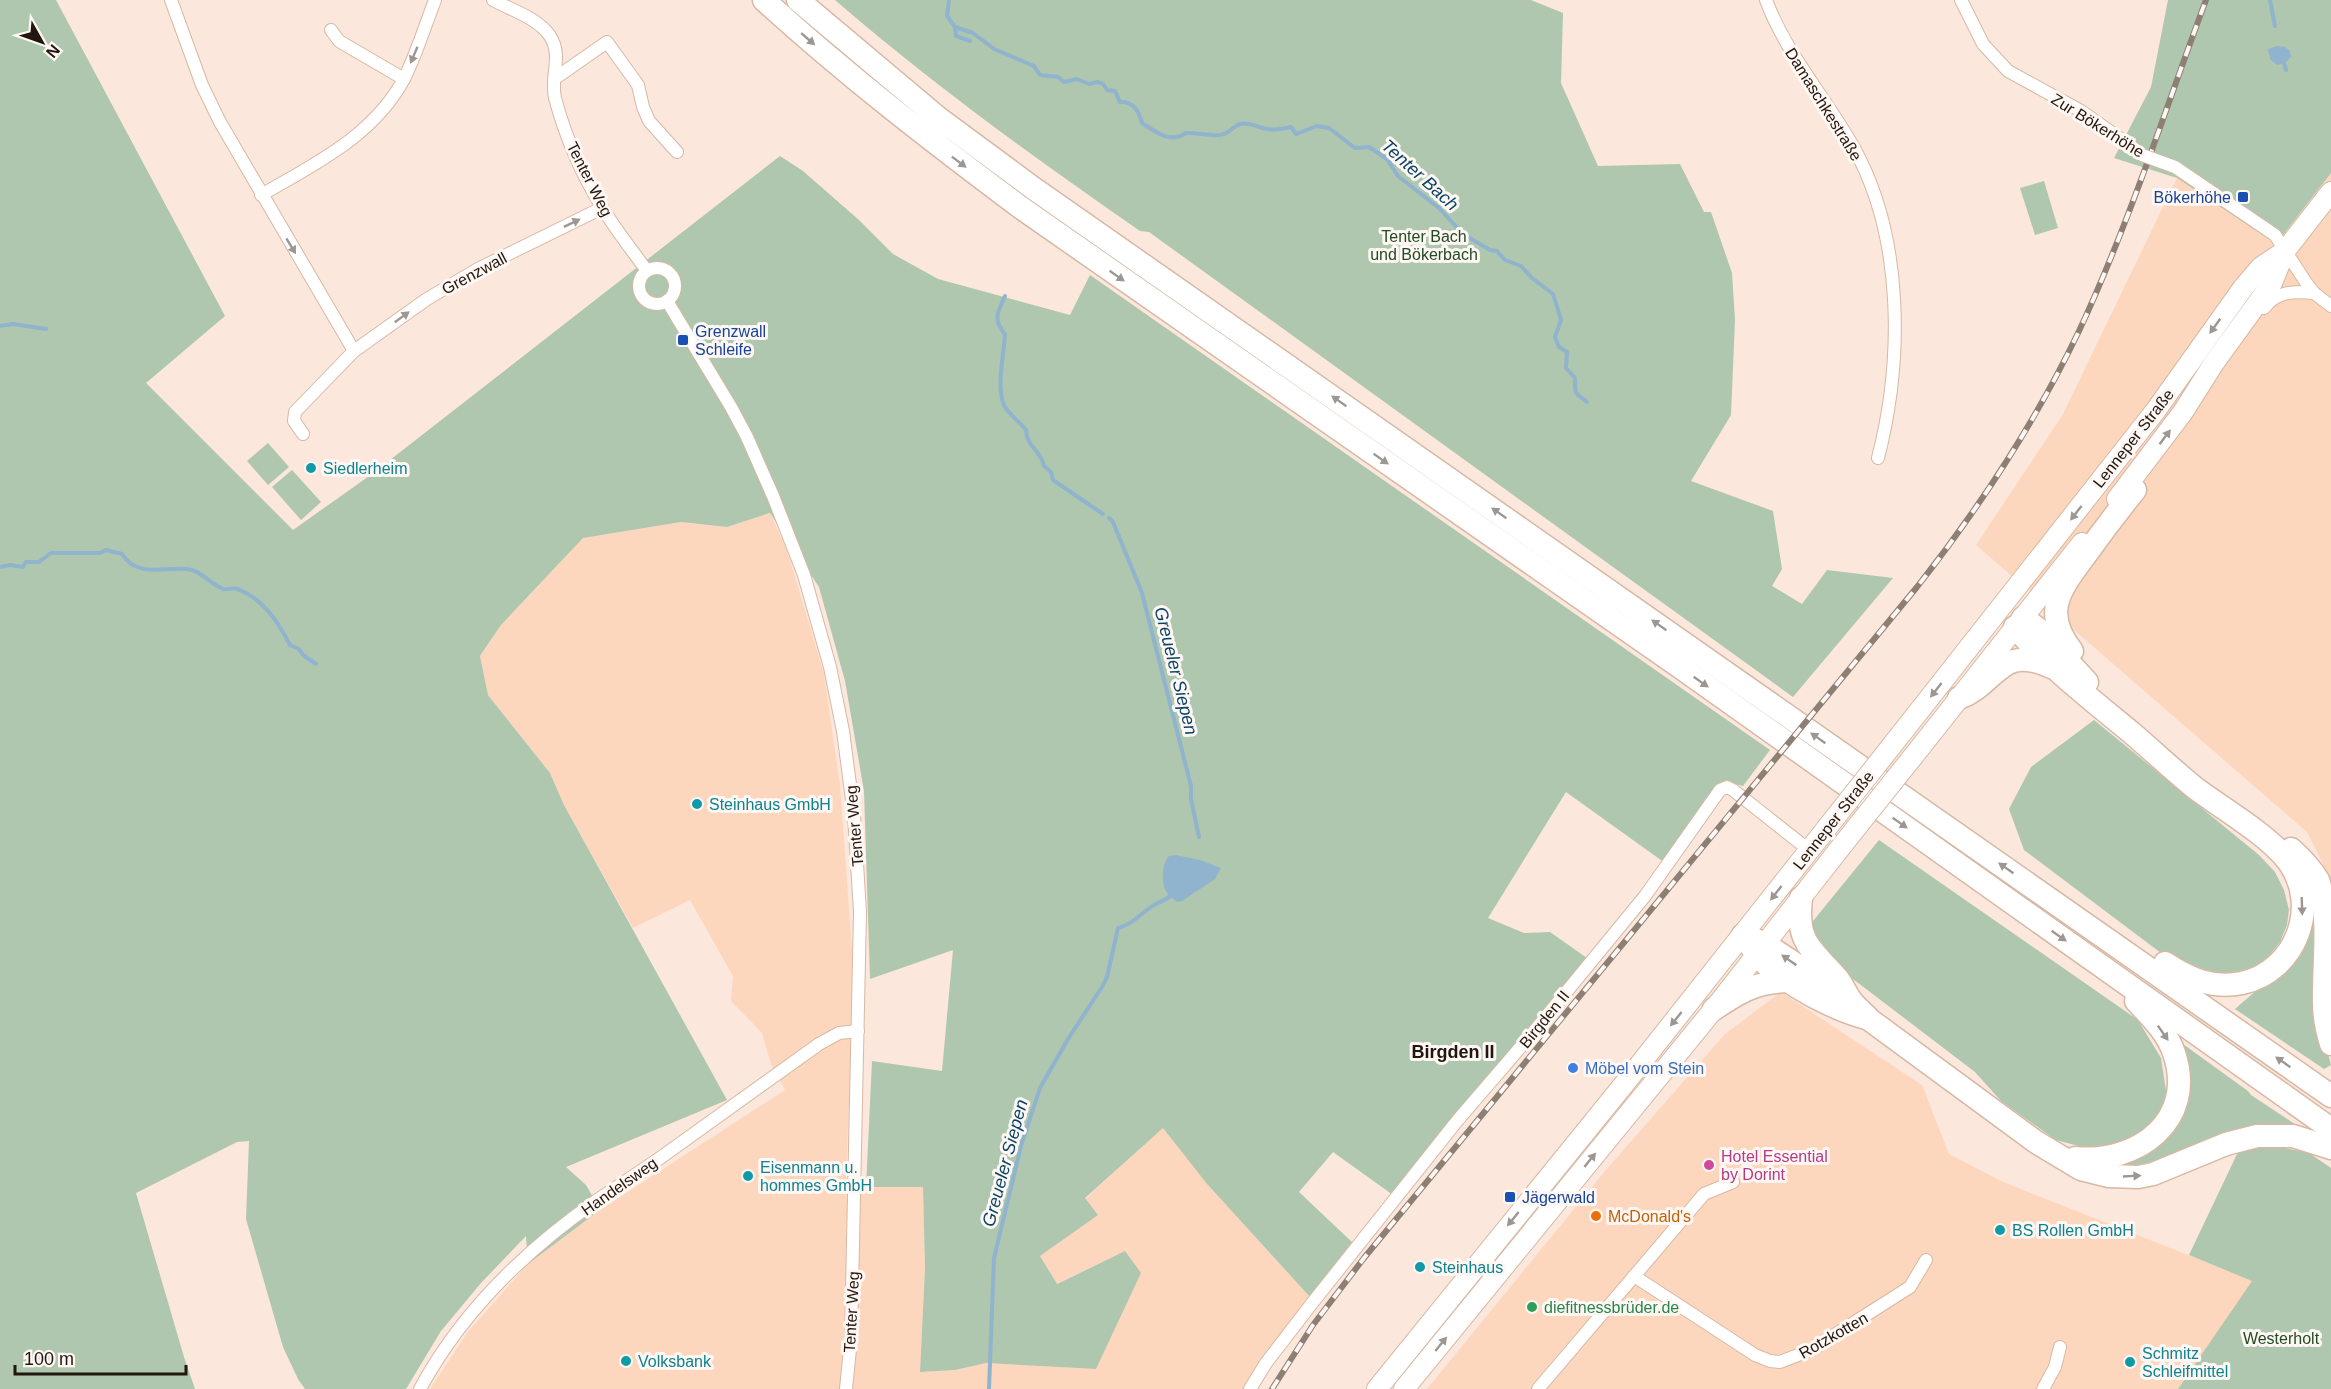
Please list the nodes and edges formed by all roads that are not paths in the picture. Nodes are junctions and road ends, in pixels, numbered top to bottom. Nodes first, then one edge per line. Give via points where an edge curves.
1 (171, 0) edge
2 (435, 0) edge
3 (493, 0) edge
4 (764, 0) edge
5 (798, 0) edge
6 (1766, 0) edge
7 (1961, 0) edge
8 (331, 30) dead end
9 (404, 79) junction
10 (554, 79) junction
11 (677, 152) dead end
12 (2331, 192) edge
13 (261, 195) junction
14 (602, 208) junction
15 (2285, 251) junction
16 (647, 271) junction
17 (2314, 293) junction
18 (668, 301) junction
19 (2331, 306) edge
20 (2237, 330) junction
21 (354, 351) junction
22 (303, 434) dead end
23 (1878, 458) dead end
24 (2136, 481) junction
25 (2001, 607) junction
26 (2019, 622) junction
27 (2051, 667) junction
28 (2090, 684) junction
29 (1959, 698) junction
30 (1809, 850) junction
31 (1801, 898) junction
32 (2088, 926) junction
33 (1743, 935) junction
34 (1761, 949) junction
35 (2112, 973) junction
36 (1789, 981) junction
37 (1849, 995) junction
38 (1714, 1009) junction
39 (1870, 1020) junction
40 (858, 1031) junction
41 (2331, 1044) edge
42 (2331, 1096) edge
43 (2331, 1129) edge
44 (2331, 1148) edge
45 (2057, 1156) junction
46 (1733, 1182) dead end
47 (1926, 1260) dead end
48 (1634, 1276) junction
49 (2060, 1347) dead end
50 (420, 1389) edge
51 (846, 1389) edge
52 (1250, 1389) edge
53 (1377, 1389) edge
54 (1404, 1389) edge
55 (1538, 1389) edge
56 (2043, 1389) edge

1 - 13 street via 206,94
2 -> 9 street
3 - 10 street, Tenter Weg via 549,34 557,54
4 -> 35 highway via 843,70 1020,207
32 -> 5 highway via 1033,188 937,117
6 - 23 street, Damaschkestraße via 1787,44 1855,149 1884,230 1895,346 1892,394
7 - 15 street, Zur Bökerhöhe, bridge via 1983,44 2008,71 2081,111 2142,155 2175,167 2266,227
8 - 9 street via 339,41
9 - 13 street via 351,140
10 - 11 street via 607,42 638,85 650,121
10 - 14 street, Tenter Weg via 560,115
12 - 15 main road, Lenneper Straße
13 -> 21 street
14 - 16 street, Tenter Weg
21 -> 14 street, Grenzwall via 455,282
15 - 17 street, Zur Bökerhöhe
15 - 20 main road, Lenneper Straße via 2272,283
15 -> 25 main road, Lenneper Straße via 2261,267 2243,288 2163,401
16 - 18 street via 640,281 640,293 649,302
16 - 18 street via 659,267 670,273 676,284
17 - 19 street, Zur Bökerhöhe
17 - 20 street via 2278,295
18 - 40 street, Tenter Weg via 761,466 804,575 830,667 848,764 857,850
24 -> 20 main road, Lenneper Straße
21 - 22 street, Grenzwall via 295,412 294,421
24 - 26 main road, Lenneper Straße
24 - 28 highway via 2068,576 2056,602 2059,632 2078,658
25 - 26 main road
25 -> 30 main road, Lenneper Straße, bridge
26 - 27 highway
26 - 28 highway via 2037,628
26 - 29 main road, Lenneper Straße
27 - 29 highway via 2023,660 2008,663 1975,692
27 -> 32 highway via 2282,854 2297,876 2302,893 2302,921 2286,956 2257,979 2230,985 2192,979 2110,925
28 - 41 highway via 2198,779 2270,829 2318,879 2329,920 2324,1003
29 - 31 main road, Lenneper Straße, bridge
30 -> 33 main road, Lenneper Straße
30 - 52 street, Birgden II via 1732,789 1720,790 1644,896 1457,1120 1310,1305
31 - 34 main road, Lenneper Straße
31 - 37 highway via 1800,925 1807,943
42 -> 32 highway
33 - 34 highway
33 -> 53 main road, Lenneper Straße
34 - 36 highway via 1767,965
37 -> 34 highway via 1831,989
34 - 38 main road, Lenneper Straße
35 - 43 highway
35 -> 45 highway via 2171,1045 2179,1076 2175,1103 2158,1132 2126,1153 2099,1160
36 - 38 highway via 1756,985
36 - 39 highway via 1844,1012
37 - 39 highway
54 -> 38 main road, Lenneper Straße
39 - 45 highway
40 - 50 street, Handelsweg via 838,1033 819,1044 548,1238 519,1262 470,1317
40 - 51 street, Tenter Weg via 851,1339
45 -> 44 highway via 2093,1172 2138,1177 2257,1136 2292,1136
46 - 48 street via 1704,1194
47 - 48 street, Rotzkotten via 1910,1287 1811,1350 1780,1362 1755,1355
48 - 55 street
49 - 56 street

